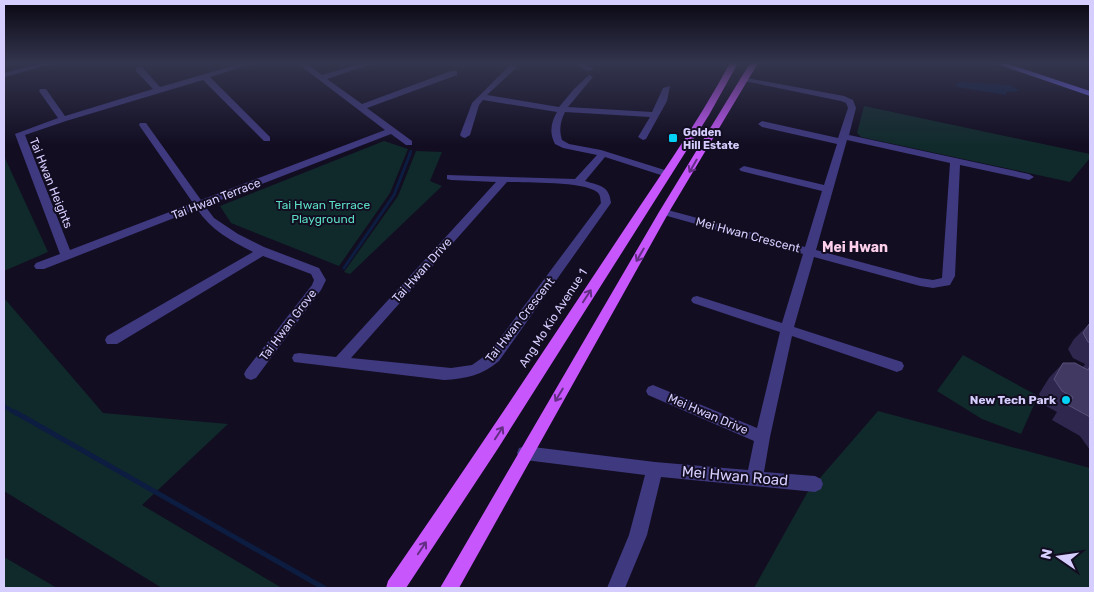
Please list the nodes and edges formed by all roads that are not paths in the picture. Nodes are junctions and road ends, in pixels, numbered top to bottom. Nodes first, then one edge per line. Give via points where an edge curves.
1 (156, 91) edge
2 (219, 91) edge
3 (338, 91) edge
4 (405, 91) edge
5 (488, 91) edge
6 (575, 91) edge
7 (666, 91) edge
8 (718, 91) edge
9 (737, 91) edge
10 (799, 91) edge
11 (43, 92) dead end
12 (481, 97) junction
13 (360, 107) junction
14 (560, 110) junction
15 (656, 115) junction
16 (63, 119) junction
17 (762, 124) dead end
18 (143, 125) dead end
19 (392, 130) junction
20 (465, 135) dead end
21 (643, 136) dead end
22 (267, 139) dead end
23 (843, 139) junction
24 (409, 143) dead end
25 (603, 154) junction
26 (954, 161) junction
27 (744, 169) dead end
28 (667, 174) junction
29 (451, 177) dead end
30 (1029, 177) dead end
31 (503, 180) junction
32 (578, 182) junction
33 (828, 190) junction
34 (200, 205) junction
35 (664, 212) junction
36 (263, 251) junction
37 (810, 252) junction
38 (66, 255) junction
39 (40, 266) dead end
40 (697, 300) dead end
41 (787, 329) junction
42 (112, 340) dead end
43 (300, 358) dead end
44 (340, 361) junction
45 (897, 366) dead end
46 (251, 374) dead end
47 (653, 391) dead end
48 (762, 437) junction
49 (525, 452) junction
50 (654, 469) junction
51 (755, 478) junction
52 (815, 484) dead end
53 (395, 588) edge
54 (449, 588) edge
55 (616, 588) edge

1 - 16 street, Tai Hwan Heights
2 - 22 street
3 - 13 street
4 - 13 street
5 - 12 street
6 - 14 street
7 - 15 street
8 - 28 main road, Ang Mo Kio Avenue 1
9 -> 35 main road
10 - 23 street, Mei Hwan Drive via 849,101 852,110
11 - 16 street
12 - 14 street
12 - 20 street
13 - 19 street
14 - 15 street
14 - 25 street via 558,142
15 - 21 street
16 - 38 street, Tai Hwan Heights via 19,136
17 - 23 street
18 - 34 street, Tai Hwan Grove
19 - 24 street
19 - 34 street, Tai Hwan Terrace
23 - 26 street
23 - 33 street, Mei Hwan Drive
25 - 28 street
25 - 32 street
26 - 30 street
26 - 37 street, Mei Hwan Crescent via 949,276 946,282 925,283
27 - 33 street
53 -> 28 main road, Ang Mo Kio Avenue 1
29 - 31 street, Tai Hwan Crescent
31 - 32 street, Tai Hwan Crescent
31 - 44 street, Tai Hwan Drive
32 - 44 street, Tai Hwan Crescent via 603,192 606,198 604,207 489,362 475,370 453,374
33 - 37 street, Mei Hwan Drive
34 - 36 street, Tai Hwan Grove via 220,229
34 - 38 street, Tai Hwan Terrace
35 - 37 street, Mei Hwan Crescent
35 -> 49 main road
36 - 42 street
36 - 46 street, Tai Hwan Grove via 315,272 320,280
37 - 41 street, Mei Hwan Drive
38 - 39 street, Tai Hwan Terrace
40 - 41 street
41 - 45 street
41 - 48 street, Mei Hwan Drive
43 - 44 street, Tai Hwan Crescent
47 - 48 street, Mei Hwan Drive
48 - 51 street, Mei Hwan Drive
49 - 50 street, Mei Hwan Road
49 - 54 main road
50 - 51 street, Mei Hwan Road
50 - 55 street via 638,535
51 - 52 street, Mei Hwan Road

